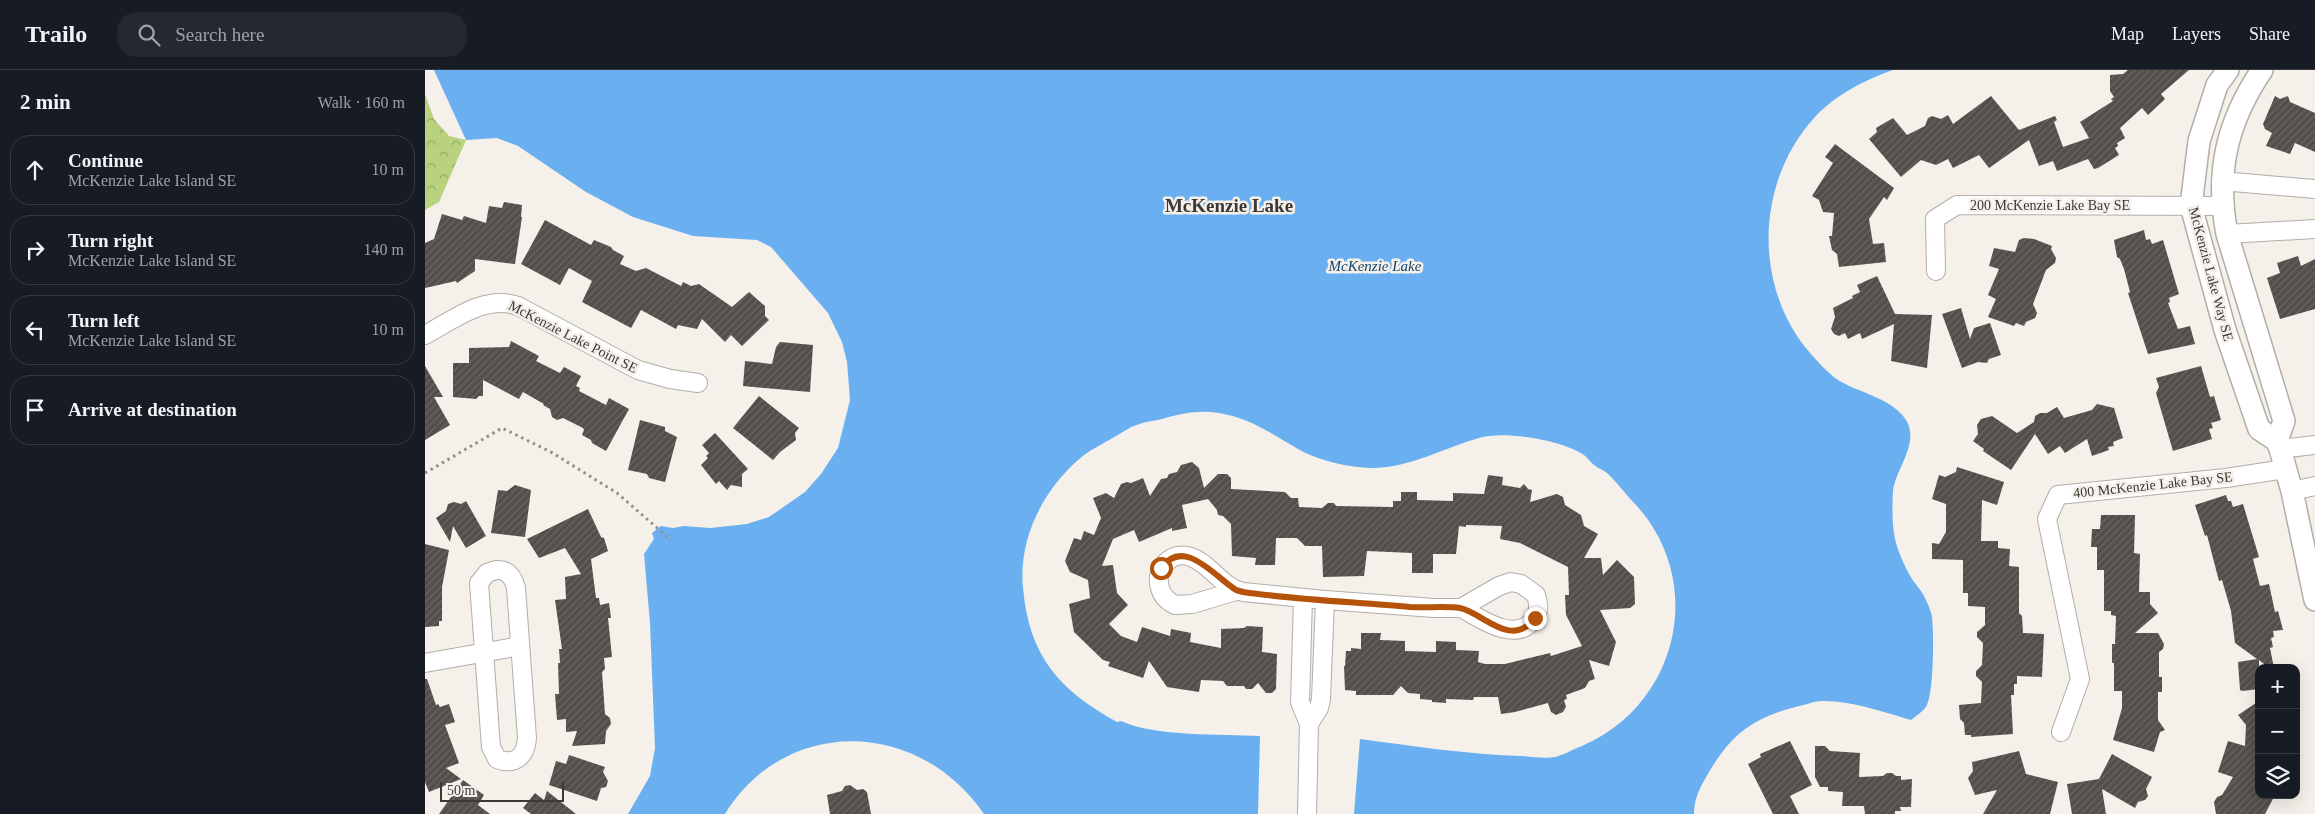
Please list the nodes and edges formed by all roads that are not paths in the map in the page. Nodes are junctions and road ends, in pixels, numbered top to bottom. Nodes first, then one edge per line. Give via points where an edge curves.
1 (2228, 70) edge
2 (2262, 70) edge
3 (2221, 181) junction
4 (2315, 189) edge
5 (2191, 206) junction
6 (2221, 206) junction
7 (2315, 229) edge
8 (2227, 234) junction
9 (1936, 271) dead end
10 (425, 336) edge
11 (698, 383) dead end
12 (2315, 445) edge
13 (2281, 453) junction
14 (2315, 486) edge
15 (2292, 491) junction
16 (1236, 590) dead end
17 (1303, 598) junction
18 (1325, 600) junction
19 (2315, 600) edge
20 (1461, 608) dead end
21 (520, 646) junction
22 (483, 653) junction
23 (425, 663) edge
24 (1309, 724) junction
25 (2061, 732) dead end
26 (1307, 814) edge

1 - 5 street, McKenzie Lake Way SE via 2217,85 2199,141
2 - 3 street, McKenzie Lake Way SE via 2245,96 2231,132
3 - 4 street
3 - 6 street, McKenzie Lake Way SE
5 - 6 street, 200 McKenzie Lake Bay SE
5 - 9 street, 200 McKenzie Lake Bay SE via 1957,205 1935,219
5 - 13 street, McKenzie Lake Way SE via 2225,330 2259,430
6 - 8 street, McKenzie Lake Way SE
7 - 8 street
8 - 13 street, McKenzie Lake Way SE via 2284,420
10 - 11 street, McKenzie Lake Point SE via 481,306 506,302 638,370
12 - 13 street
13 - 15 street
13 - 25 street, 400 McKenzie Lake Bay SE via 2226,478 2058,495 2047,519 2080,679
14 - 15 street
15 - 19 street
16 - 17 street
17 - 18 street
17 - 24 street via 1300,697 1302,711
18 - 20 street
18 - 24 street via 1321,704
21 - 22 street
21 - 22 street via 515,584 507,572 496,570 487,573 479,583
21 - 22 street via 527,745 521,757 510,761 497,759 491,747
22 - 23 street
24 - 26 street

